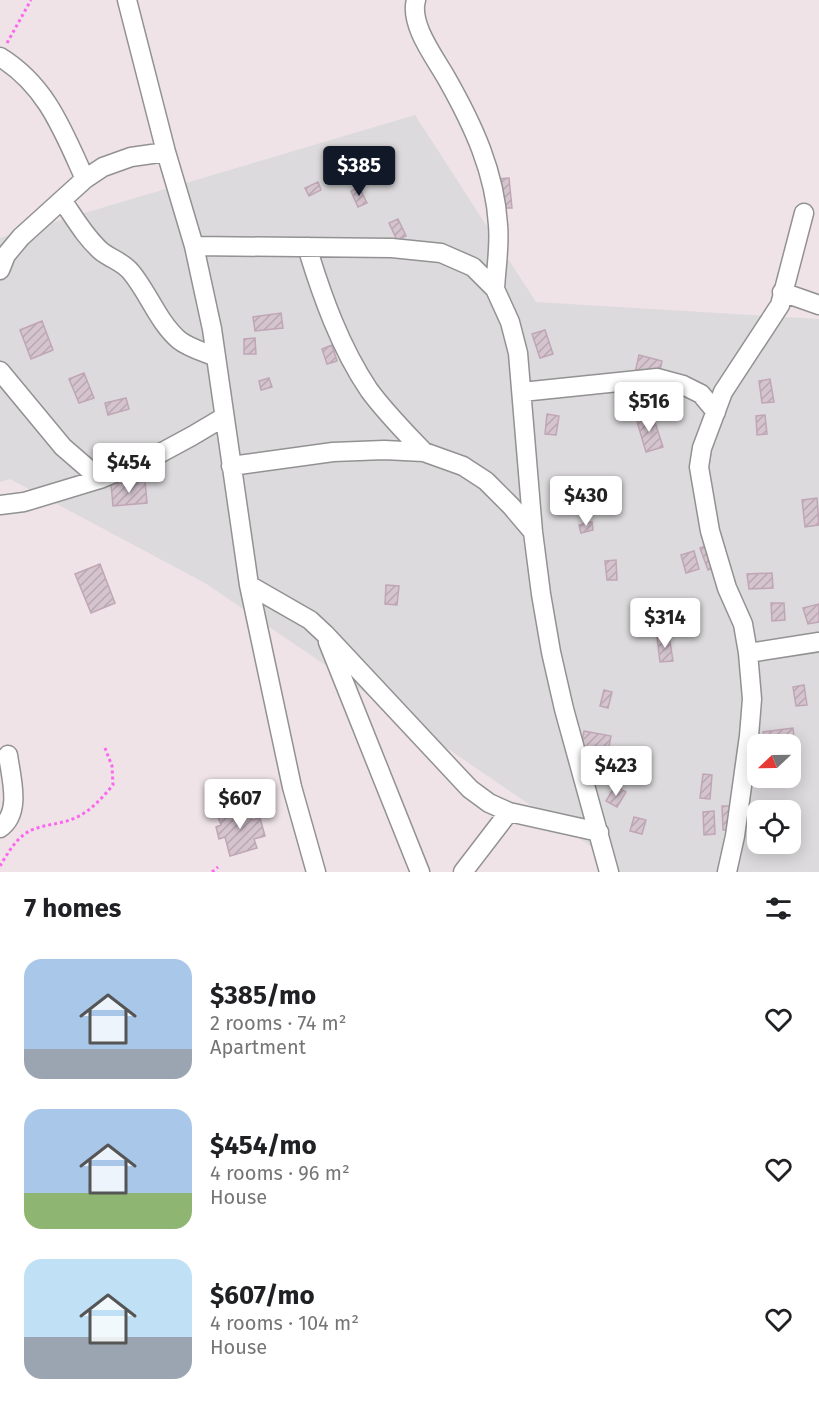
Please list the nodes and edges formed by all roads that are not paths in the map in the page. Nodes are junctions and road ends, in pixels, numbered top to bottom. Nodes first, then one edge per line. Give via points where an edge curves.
1 (127, 0) edge
2 (416, 0) edge
3 (2, 52) edge
4 (166, 152) junction
5 (85, 179) junction
6 (62, 200) junction
7 (804, 213) dead end
8 (194, 246) junction
9 (307, 247) junction
10 (0, 270) edge
11 (495, 289) junction
12 (782, 292) junction
13 (819, 305) edge
14 (216, 357) junction
15 (0, 371) edge
16 (522, 392) junction
17 (716, 412) junction
18 (224, 417) junction
19 (423, 452) junction
20 (231, 466) junction
21 (100, 480) junction
22 (0, 505) edge
23 (533, 532) junction
24 (249, 585) junction
25 (325, 634) junction
26 (819, 642) edge
27 (748, 653) junction
28 (8, 755) dead end
29 (508, 812) junction
30 (0, 828) edge
31 (598, 832) junction
32 (316, 872) edge
33 (420, 872) edge
34 (463, 872) edge
35 (609, 872) edge
36 (727, 872) edge

1 - 4 street
2 - 11 street via 417,22 424,40 459,99 485,156 499,226
3 - 5 street via 42,95
4 - 5 street via 131,157 103,167
4 - 8 street
5 - 6 street
6 - 10 street via 21,237
6 - 14 street via 93,242 130,270 178,339
7 - 12 street
8 - 9 street
8 - 14 street
9 - 11 street via 441,253 473,267
9 - 19 street via 324,299 356,367 388,415
11 - 16 street via 510,322
12 - 13 street
12 - 17 street via 780,305 723,392
14 - 18 street
15 - 21 street via 63,447
16 - 17 street via 657,378 701,394
16 - 23 street
17 - 27 street via 699,467 710,531 727,588 743,624
18 - 20 street
18 - 21 street via 164,451
19 - 20 street via 333,452
19 - 23 street via 463,466 486,481
20 - 24 street
21 - 22 street
23 - 31 street via 554,664
24 - 25 street via 310,620
24 - 32 street via 292,787
25 - 29 street via 470,789
25 - 33 street
26 - 27 street
27 - 36 street via 752,699 749,736
28 - 30 street via 13,810
29 - 31 street
29 - 34 street
31 - 35 street

